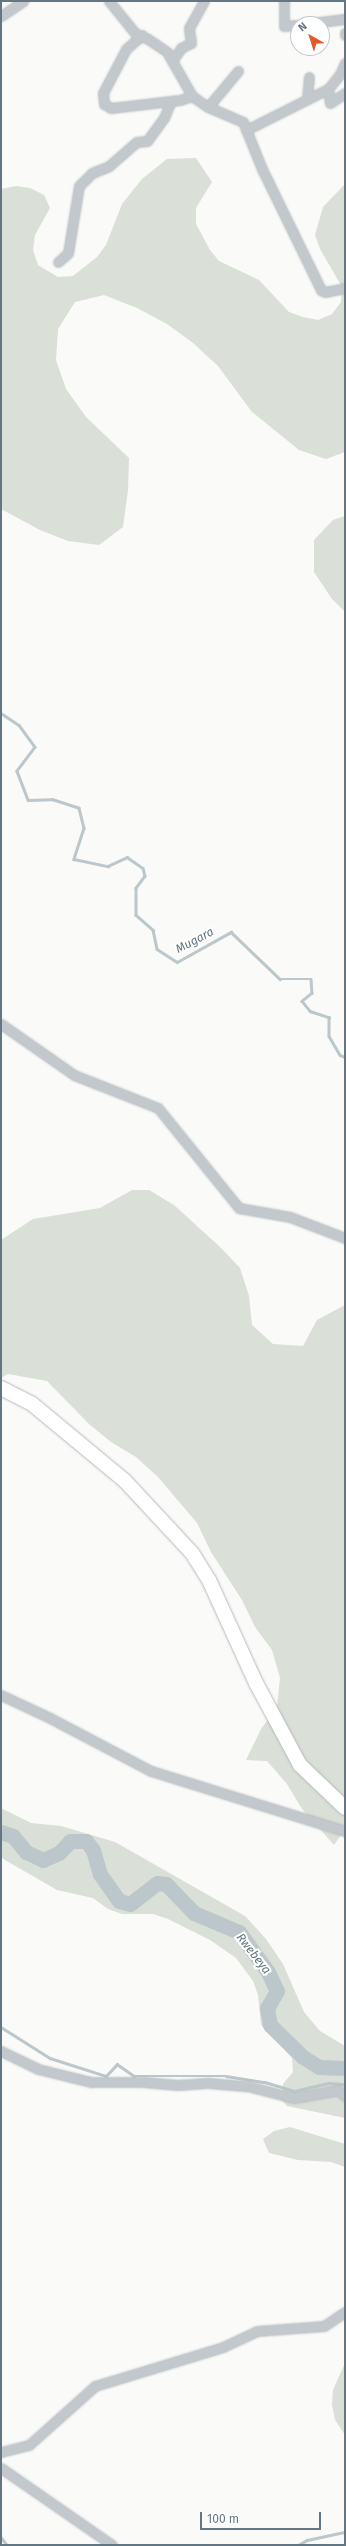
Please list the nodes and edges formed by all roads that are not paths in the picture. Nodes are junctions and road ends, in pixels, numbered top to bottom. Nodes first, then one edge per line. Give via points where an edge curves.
1 (23, 1) edge
2 (109, 1) edge
3 (204, 1) edge
4 (284, 1) edge
5 (1, 16) edge
6 (345, 19) edge
7 (330, 21) edge
8 (290, 25) edge
9 (142, 36) junction
10 (172, 61) junction
11 (345, 62) edge
12 (238, 71) dead end
13 (309, 77) dead end
14 (328, 89) junction
15 (345, 93) edge
16 (192, 96) junction
17 (307, 99) junction
18 (171, 101) junction
19 (208, 107) junction
20 (246, 130) junction
21 (58, 262) dead end
22 (345, 288) edge
23 (1, 1024) edge
24 (345, 1238) edge
25 (1, 1388) edge
26 (1, 1695) edge
27 (345, 1808) edge
28 (345, 1831) edge
29 (1, 2051) edge
30 (345, 2096) edge
31 (345, 2312) edge
32 (1, 2452) edge
33 (1, 2468) edge
34 (112, 2545) edge

1 - 5 street
2 - 9 street via 135,33
3 - 10 street via 189,28 191,43 181,48
4 - 8 street via 284,26
6 - 7 street
9 - 10 street via 164,50
9 - 18 street via 126,49 103,93 102,101 111,108
10 - 16 street
11 - 14 street via 340,74
12 - 19 street
13 - 17 street
14 - 15 street via 330,103
14 - 17 street
16 - 18 street
16 - 19 street
17 - 20 street
18 - 21 street via 164,118 147,141 137,142 109,166 92,173 79,186 68,253
19 - 20 street via 240,120
20 - 22 street via 265,176 321,290 325,292
23 - 24 street via 74,1075 158,1108 239,1208 290,1217
25 - 27 main road via 31,1403 125,1481 192,1553 209,1580 256,1683 300,1765
26 - 28 street via 151,1772
29 - 30 street via 38,2069 91,2082 143,2082 178,2086 209,2083 247,2086 294,2098 338,2090
31 - 32 street via 324,2326 257,2331 223,2347 95,2386 29,2444
33 - 34 street

